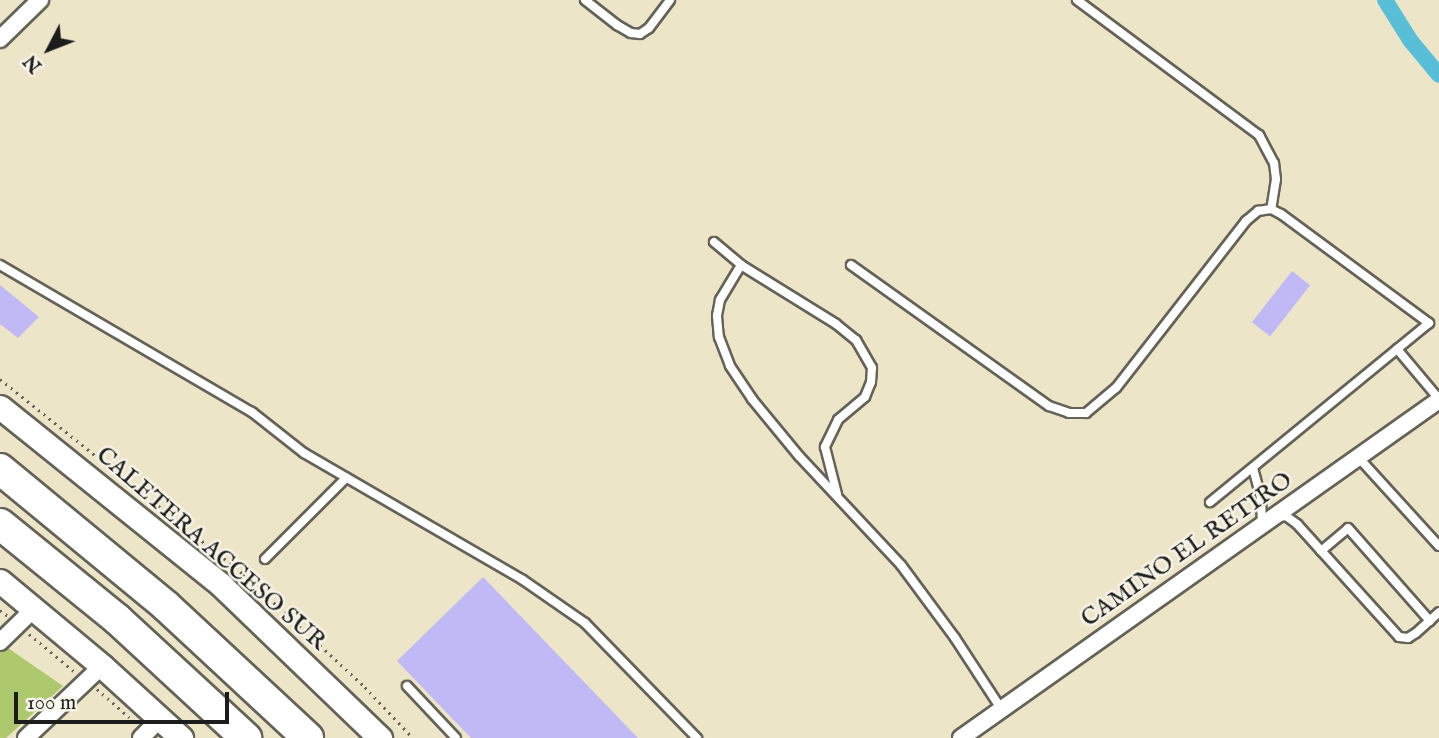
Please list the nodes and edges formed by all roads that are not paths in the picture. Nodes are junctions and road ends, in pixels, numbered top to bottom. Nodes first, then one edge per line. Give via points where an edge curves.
1 (40, 0) edge
2 (585, 0) edge
3 (670, 0) edge
4 (1077, 0) edge
5 (0, 39) edge
6 (1271, 209) junction
7 (714, 242) dead end
8 (0, 265) edge
9 (741, 265) junction
10 (851, 265) dead end
11 (1397, 349) junction
12 (1439, 400) edge
13 (0, 407) edge
14 (1358, 457) junction
15 (1253, 467) junction
16 (0, 470) edge
17 (346, 478) junction
18 (838, 497) junction
19 (1210, 502) dead end
20 (1266, 522) junction
21 (0, 524) edge
22 (1439, 546) edge
23 (1321, 551) junction
24 (265, 559) dead end
25 (0, 581) edge
26 (34, 608) junction
27 (1439, 612) edge
28 (1430, 621) junction
29 (0, 642) edge
30 (102, 666) junction
31 (407, 686) dead end
32 (1002, 710) junction
33 (161, 718) junction
34 (26, 738) edge
35 (141, 738) edge
36 (181, 738) edge
37 (246, 738) edge
38 (308, 738) edge
39 (380, 738) edge
40 (456, 738) edge
41 (698, 738) edge
42 (961, 738) edge

1 - 5 street
2 - 3 lane via 617,25 640,34
4 - 6 lane via 1259,135 1275,163
6 - 10 lane via 1258,211 1246,221 1116,388 1086,413 1049,406
6 - 11 lane via 1429,324
7 - 9 lane
8 - 17 lane via 253,412 289,443
9 - 18 lane via 720,300 717,316 730,366 760,409
9 - 18 lane via 856,340 872,368 865,397 838,420 825,447
11 - 12 lane
11 - 15 lane
12 - 14 street, CAMINO EL RETIRO
13 - 39 main road, CALETERA ACCESO SUR via 221,585
14 - 20 street, CAMINO EL RETIRO
14 - 22 lane
15 - 19 lane
15 - 20 lane
16 - 38 highway via 166,606
17 - 24 lane
17 - 41 lane via 523,580 585,623
18 - 32 lane via 901,565
20 - 23 lane via 1286,516
20 - 32 street, CAMINO EL RETIRO
21 - 37 highway via 117,620
23 - 28 lane via 1399,637 1408,638
23 - 28 lane via 1348,528
25 - 26 main road
26 - 29 street
26 - 30 main road
27 - 28 lane
30 - 33 main road
30 - 34 street
31 - 40 lane
32 - 42 street, CAMINO EL RETIRO
33 - 35 street
33 - 36 main road

